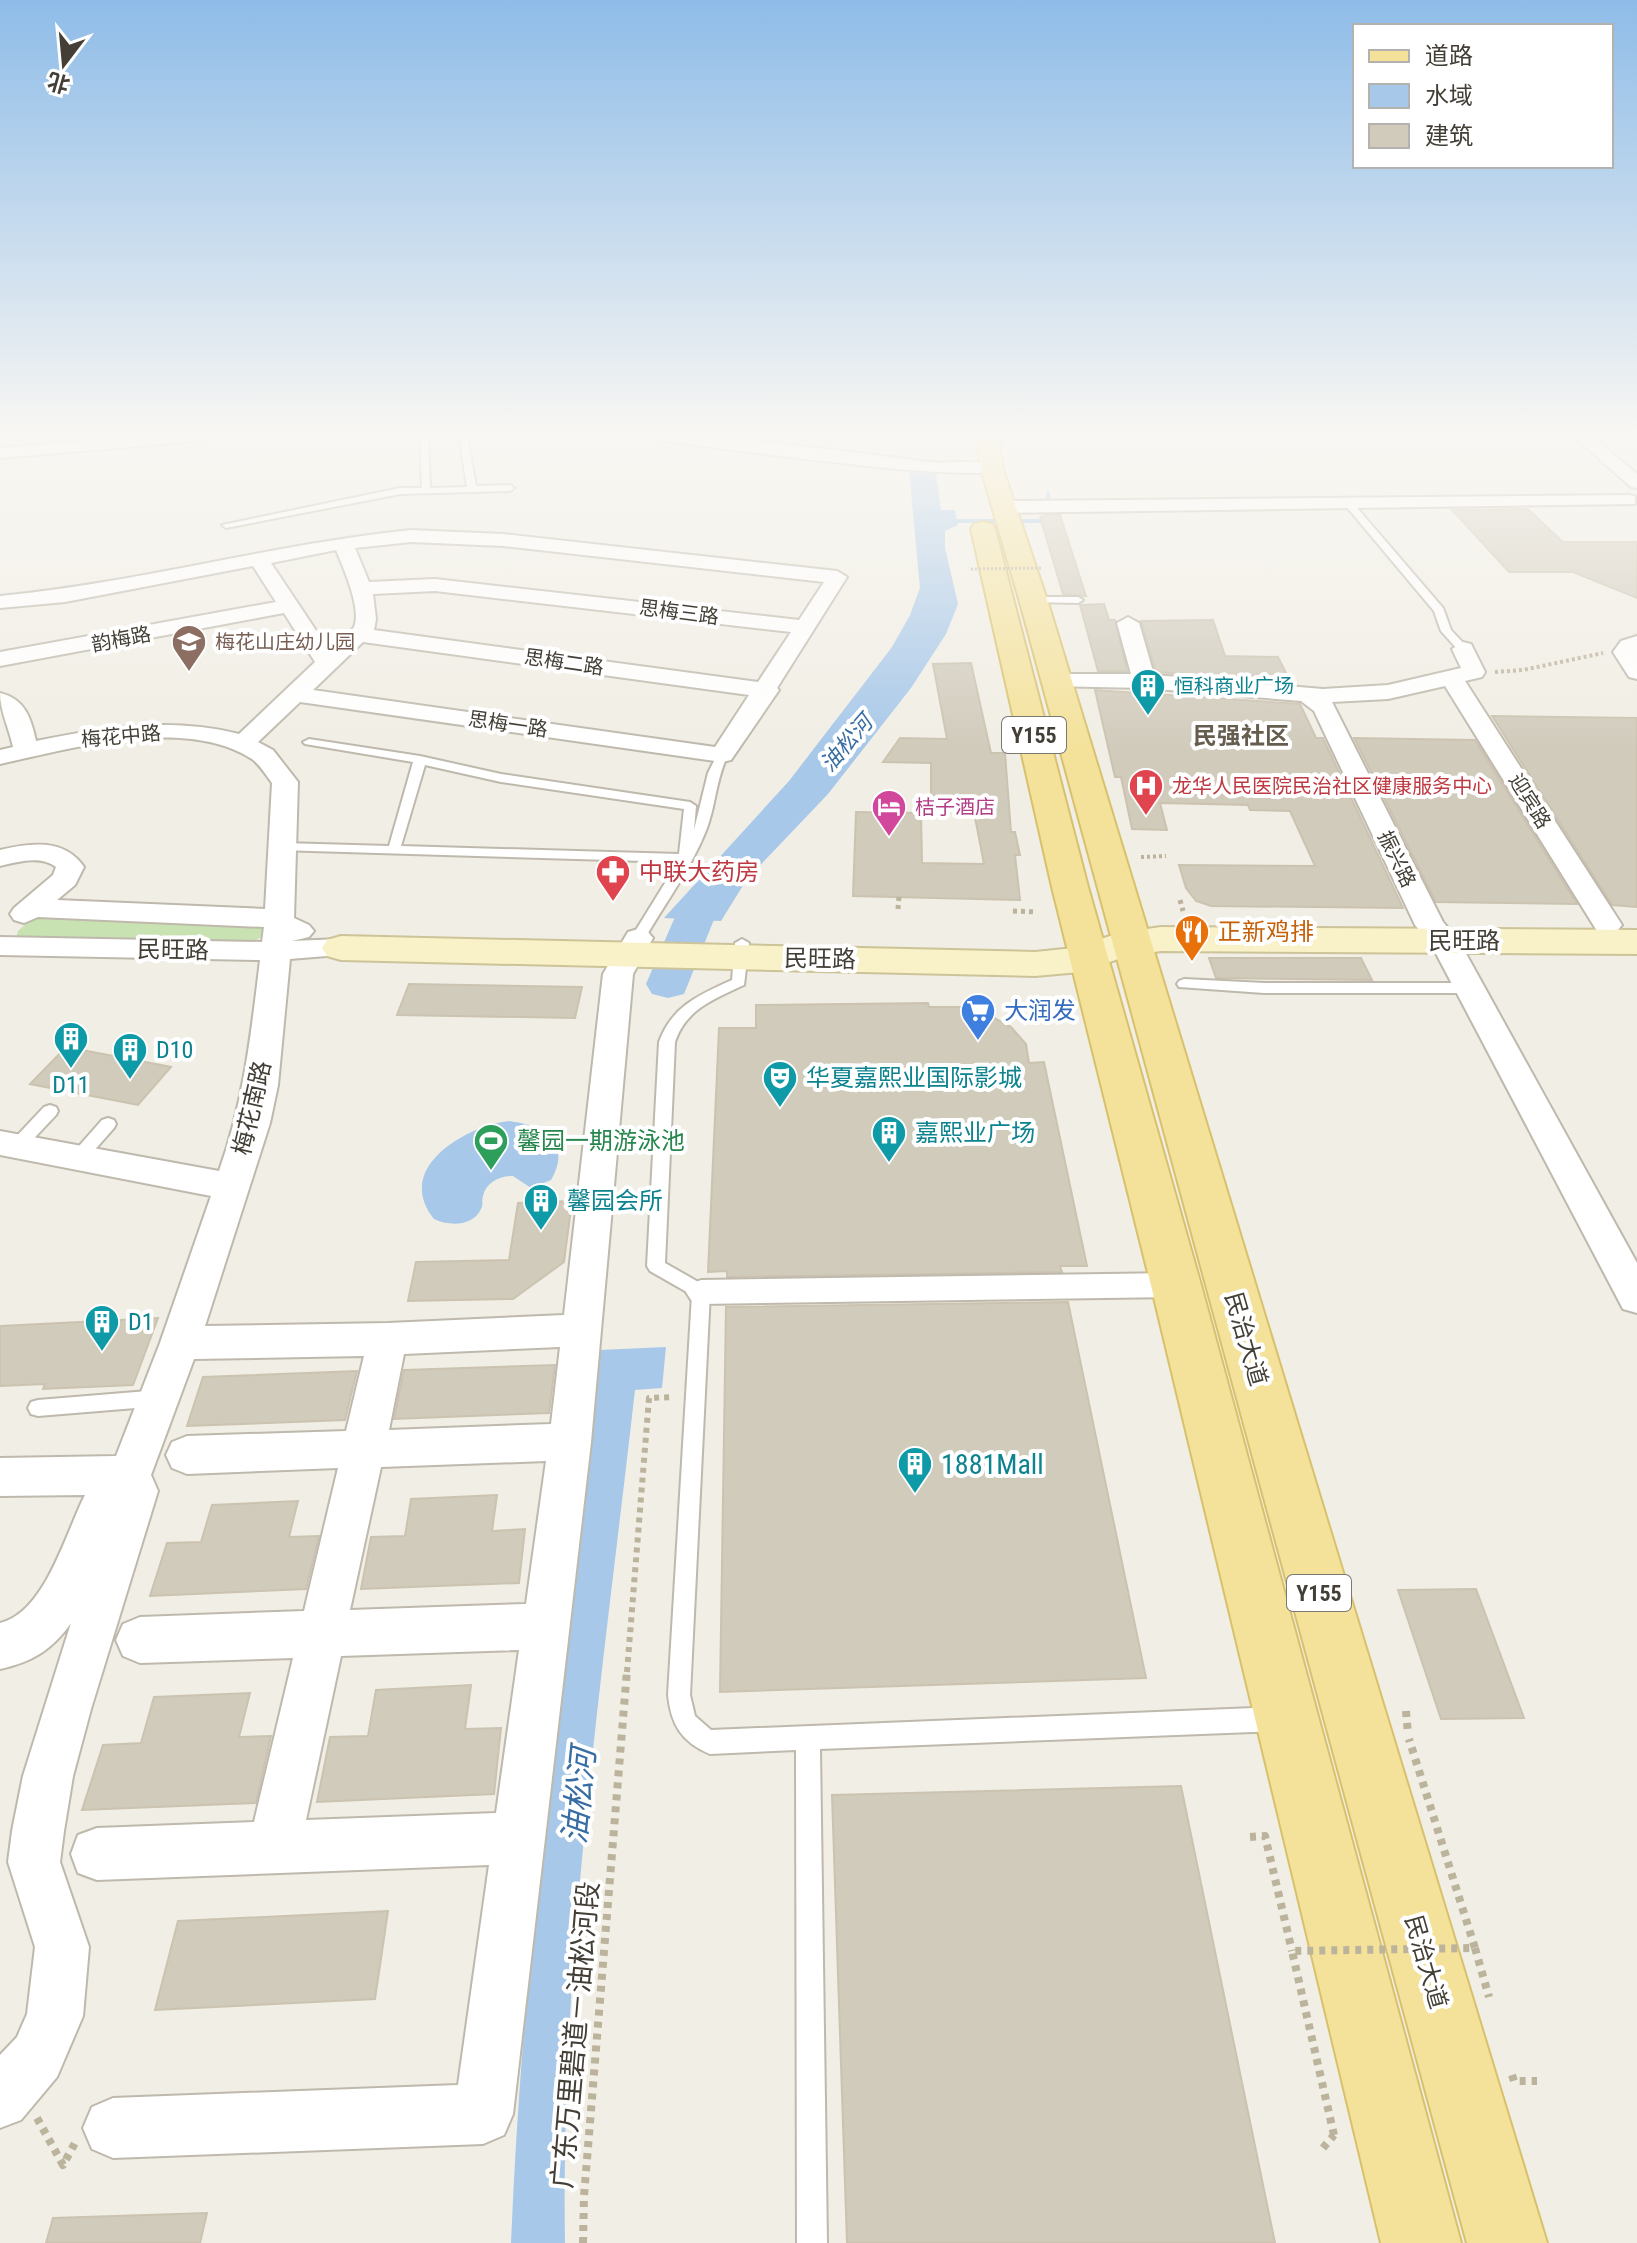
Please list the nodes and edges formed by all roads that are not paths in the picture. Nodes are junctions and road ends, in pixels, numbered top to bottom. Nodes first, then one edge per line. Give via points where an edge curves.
1 (375, 540) edge
2 (495, 540) edge
3 (999, 540) edge
4 (1005, 540) edge
5 (1379, 540) edge
6 (343, 543) junction
7 (259, 560) junction
8 (360, 589) junction
9 (1033, 600) junction
10 (1078, 600) dead end
11 (0, 602) edge
12 (289, 606) junction
13 (1128, 623) dead end
14 (807, 627) junction
15 (360, 635) junction
16 (1631, 648) edge
17 (1463, 649) joint
18 (0, 659) edge
19 (327, 663) junction
20 (1637, 672) edge
21 (1463, 675) junction
22 (1055, 681) junction
23 (1144, 681) junction
24 (767, 690) junction
25 (1307, 692) junction
26 (295, 694) junction
27 (0, 700) edge
28 (309, 742) dead end
29 (243, 743) junction
30 (26, 751) junction
31 (722, 755) junction
32 (0, 757) edge
33 (420, 760) junction
34 (283, 847) junction
35 (394, 850) junction
36 (0, 858) edge
37 (685, 858) junction
38 (31, 908) junction
39 (1627, 930) edge
40 (1437, 933) junction
41 (0, 936) edge
42 (278, 936) junction
43 (344, 940) joint
44 (1109, 943) junction
45 (0, 946) edge
46 (640, 946) junction
47 (732, 950) junction
48 (1184, 984) dead end
49 (1469, 988) junction
50 (50, 1111) dead end
51 (108, 1124) dead end
52 (9, 1145) edge
53 (78, 1158) junction
54 (232, 1187) junction
55 (1176, 1285) junction
56 (701, 1292) junction
57 (1637, 1298) edge
58 (579, 1330) junction
59 (388, 1339) junction
60 (180, 1343) junction
61 (160, 1398) junction
62 (38, 1408) dead end
63 (570, 1442) junction
64 (363, 1449) junction
65 (187, 1455) dead end
66 (130, 1475) junction
67 (0, 1477) edge
68 (547, 1626) junction
69 (320, 1634) junction
70 (140, 1640) dead end
71 (0, 1646) edge
72 (1287, 1718) junction
73 (808, 1739) junction
74 (520, 1838) junction
75 (274, 1848) junction
76 (97, 1854) dead end
77 (17, 2106) edge
78 (113, 2128) dead end
79 (812, 2243) edge
80 (1421, 2243) edge
81 (1507, 2243) edge

1 - 6 street
2 - 14 street via 837,577
3 - 44 main road, 民治大道 / Y155
4 - 9 main road, 民治大道 / Y155
5 - 17 lane via 1439,610 1446,631
6 - 7 street
6 - 8 street
7 - 11 street via 65,596
7 - 12 street
8 - 14 street, 思梅三路 via 435,585
8 - 15 street via 366,620
9 - 10 lane
9 - 22 main road, 民治大道 / Y155
12 - 18 street, 韵梅路
12 - 19 street
13 - 23 street
14 - 24 street
15 - 19 street
15 - 24 street, 思梅二路
16 - 20 street
17 - 21 street, 迎宾路 via 1469,658
19 - 26 street
21 - 25 street via 1388,692
21 - 39 street, 迎宾路
22 - 23 street
22 - 44 main road, 民治大道 / Y155
23 - 25 street
24 - 31 street
25 - 40 street, 振兴路 via 1337,730 1396,859
26 - 29 street
26 - 31 street, 思梅一路
27 - 30 street via 15,709
28 - 33 lane
29 - 30 street, 梅花中路 via 190,732 140,730
29 - 34 street, 梅花南路 via 269,760 285,782
30 - 32 street, 梅花中路
31 - 37 lane via 712,771 709,806
33 - 35 lane
33 - 37 lane via 501,778 690,806
34 - 35 lane
34 - 42 street, 梅花南路
35 - 37 lane
36 - 38 street via 44,853 67,861 65,879
37 - 46 lane
38 - 41 street
38 - 42 street, 民旺路 via 255,916
39 - 40 main road, 民旺路
40 - 44 main road, 民旺路
40 - 49 street, 振兴路
42 - 43 street, 民旺路
42 - 45 street, 民旺路
42 - 54 street, 梅花南路 via 261,1085
43 - 46 main road, 民旺路
44 - 47 main road, 民旺路 via 1035,964
44 - 55 main road, 民治大道 / Y155
44 - 81 main road, 民治大道 / Y155
46 - 47 main road, 民旺路
46 - 58 street via 618,974
47 - 56 lane via 739,982 676,1017 667,1042 656,1266
48 - 49 lane
49 - 57 street, 振兴路
50 - 52 lane
51 - 53 lane
52 - 53 street
53 - 54 street
54 - 60 street, 梅花南路
55 - 56 street
55 - 72 main road, 民治大道 / Y155
56 - 73 lane via 679,1695 682,1721 710,1742
58 - 59 street
58 - 63 street
59 - 60 street
59 - 64 street
60 - 61 street, 梅花南路
61 - 62 lane
61 - 66 street, 梅花南路
63 - 64 street
63 - 68 street
64 - 65 street
64 - 69 street
66 - 67 street
66 - 71 street via 108,1492 48,1618 23,1642
66 - 77 street via 136,1491 48,1776 34,1862 62,1947 55,2016
68 - 69 street
68 - 74 street
69 - 70 street
69 - 75 street
72 - 73 lane
72 - 80 main road, 民治大道 / Y155
73 - 79 lane
74 - 75 street
74 - 78 street via 483,2114
75 - 76 street

